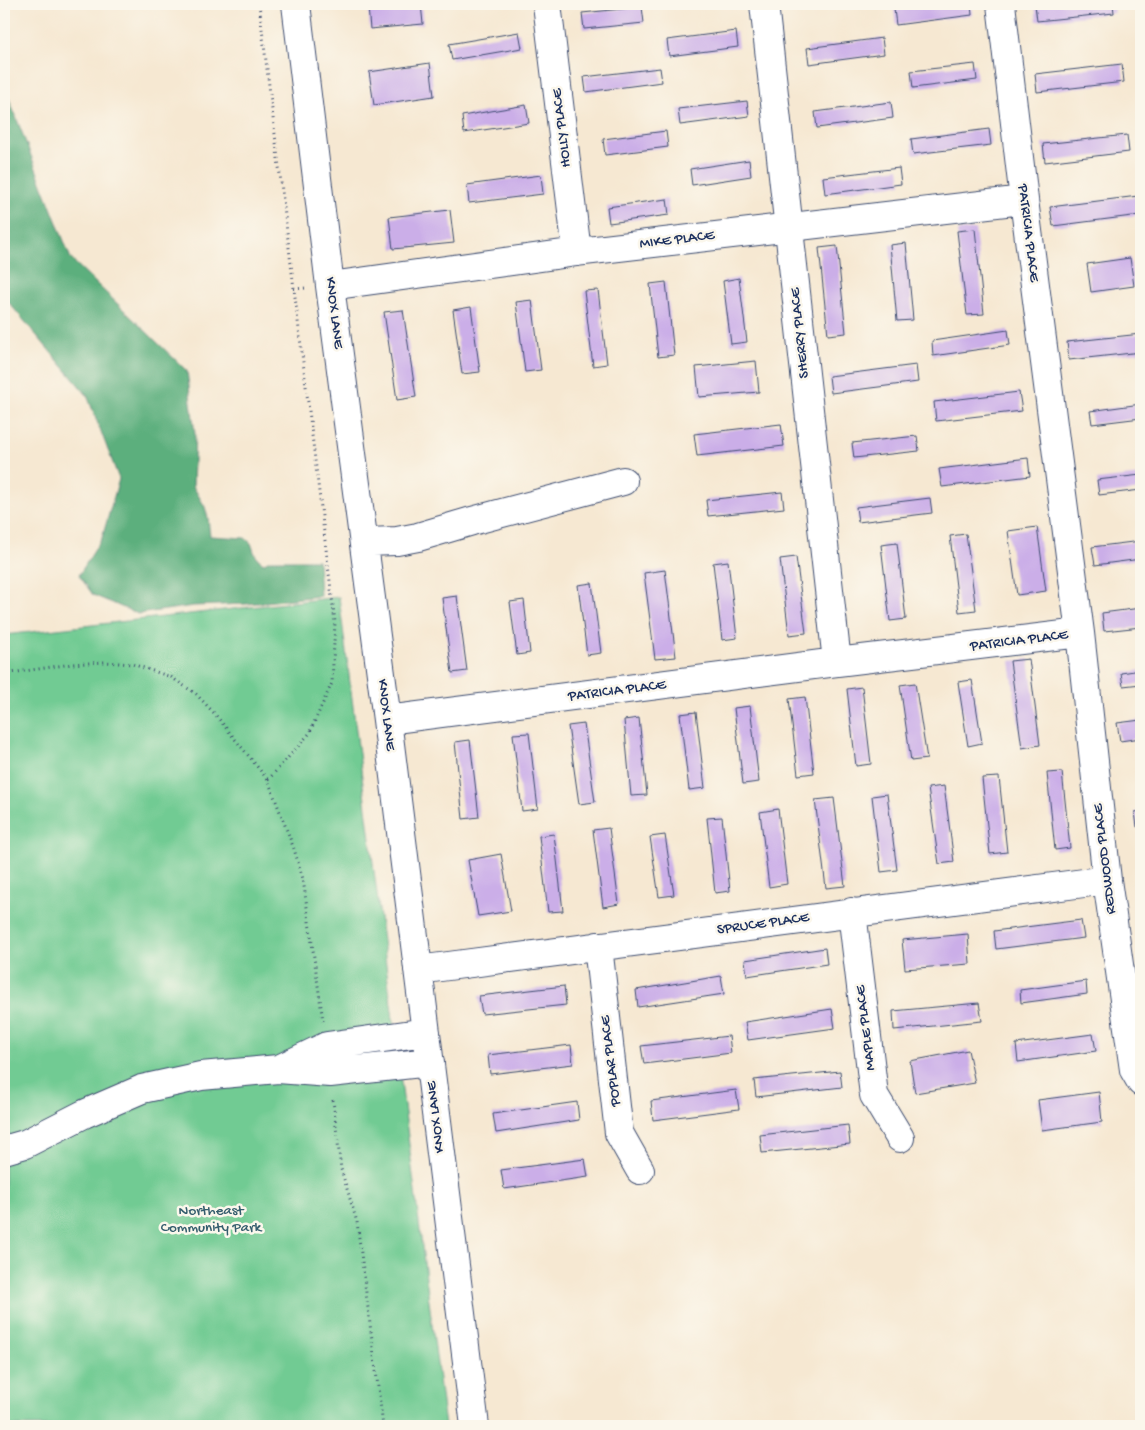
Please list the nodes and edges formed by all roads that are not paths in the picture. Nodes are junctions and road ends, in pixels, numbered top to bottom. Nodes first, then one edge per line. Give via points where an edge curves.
1 (296, 4) edge
2 (547, 4) edge
3 (764, 4) edge
4 (1001, 4) edge
5 (1024, 200) junction
6 (788, 227) junction
7 (577, 252) junction
8 (330, 286) junction
9 (623, 481) dead end
10 (364, 542) junction
11 (1080, 633) junction
12 (837, 662) junction
13 (387, 720) junction
14 (1107, 880) junction
15 (852, 912) junction
16 (598, 946) junction
17 (418, 970) junction
18 (426, 1032) junction
19 (430, 1062) junction
20 (278, 1069) junction
21 (1141, 1082) edge
22 (900, 1138) dead end
23 (4, 1150) edge
24 (640, 1170) dead end
25 (475, 1426) edge

1 - 8 street, KNOX LANE
2 - 7 street, HOLLY PLACE
3 - 6 street, SHERRY PLACE
4 - 5 street, PATRICIA PLACE
5 - 6 street, MIKE PLACE
5 - 11 street, PATRICIA PLACE
6 - 7 street, MIKE PLACE
6 - 12 street, SHERRY PLACE
7 - 8 street, MIKE PLACE
8 - 10 street, KNOX LANE
9 - 10 street via 418,537
10 - 13 street, KNOX LANE
11 - 12 street, PATRICIA PLACE
11 - 14 street, REDWOOD PLACE
12 - 13 street, PATRICIA PLACE
13 - 17 street, KNOX LANE
14 - 15 street, SPRUCE PLACE
14 - 21 street, REDWOOD PLACE via 1134,1070
15 - 16 street, SPRUCE PLACE
15 - 22 street, MAPLE PLACE via 874,1095
16 - 17 street, SPRUCE PLACE
16 - 24 street, POPLAR PLACE via 620,1133
17 - 18 street, KNOX LANE
18 - 19 street, KNOX LANE
18 - 20 street via 326,1046
19 - 20 street via 330,1073
19 - 25 street, KNOX LANE
20 - 23 street via 201,1076 142,1090 84,1114 25,1144

